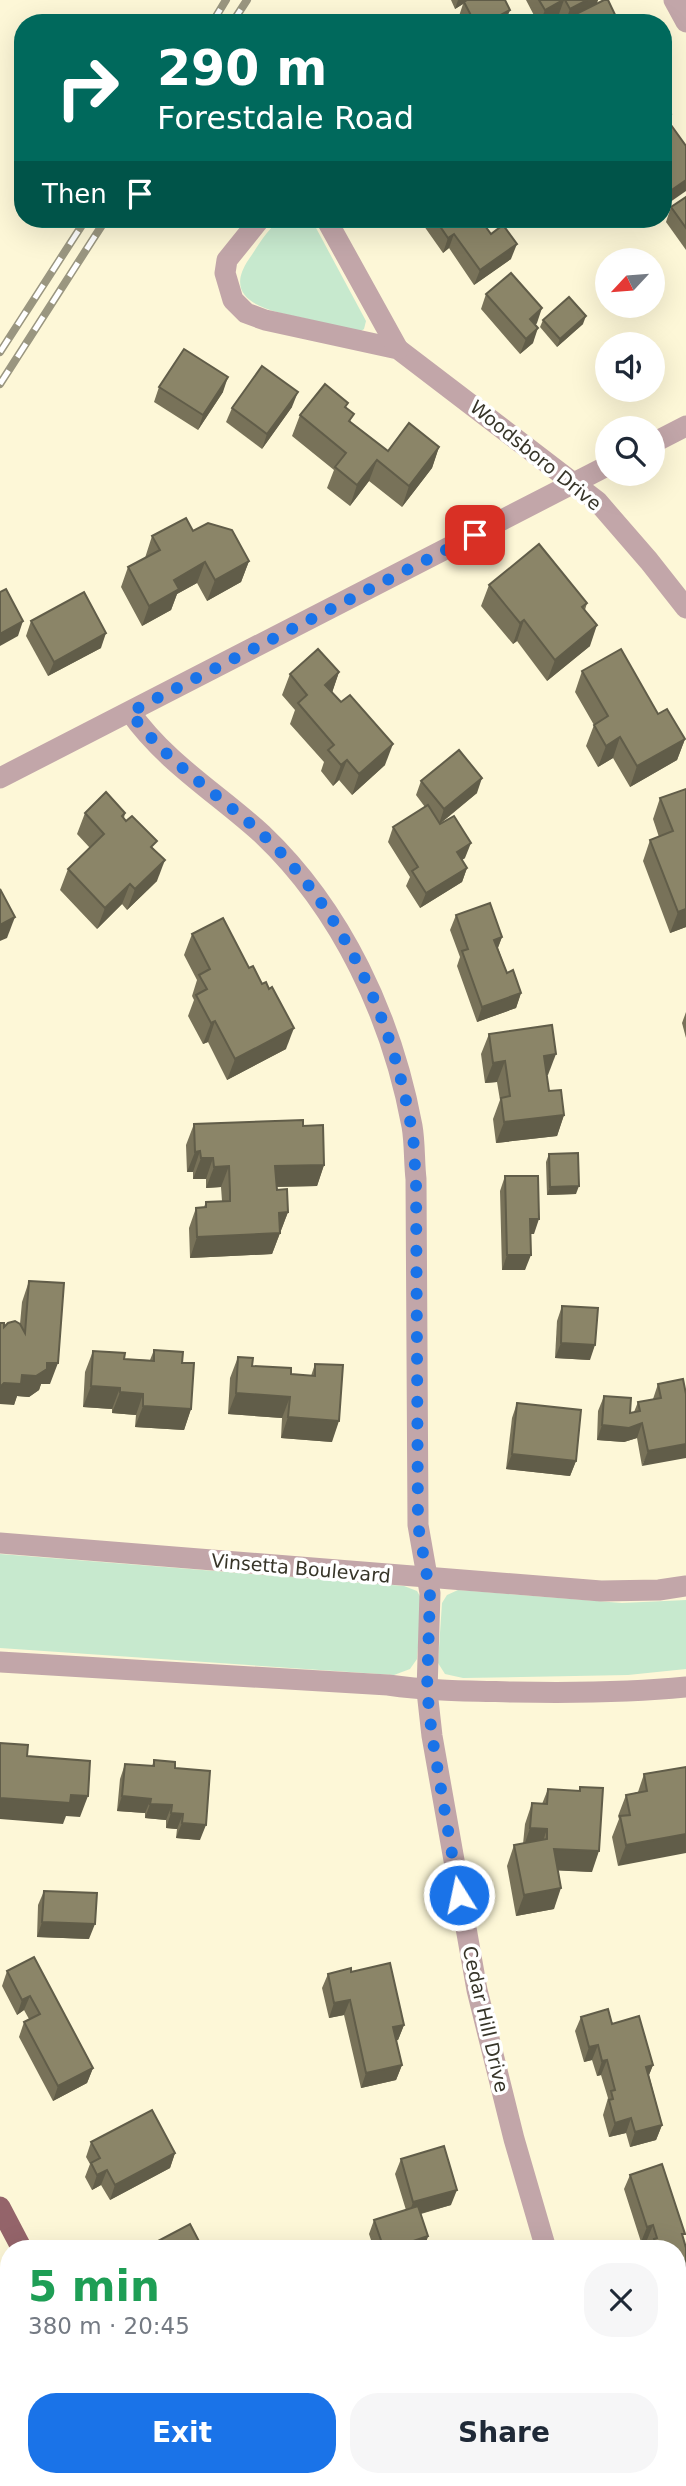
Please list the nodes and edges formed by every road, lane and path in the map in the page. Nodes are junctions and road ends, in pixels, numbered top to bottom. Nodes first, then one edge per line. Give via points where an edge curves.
1 (674, 0) edge
2 (686, 22) edge
3 (253, 228) edge
4 (331, 228) edge
5 (398, 349) junction
6 (686, 426) edge
7 (665, 437) edge
8 (595, 472) edge
9 (575, 483) junction
10 (686, 608) edge
11 (130, 712) junction
12 (0, 778) edge
13 (0, 1542) edge
14 (428, 1578) junction
15 (686, 1586) edge
16 (0, 1662) edge
17 (686, 1687) edge
18 (427, 1690) junction
19 (0, 2207) edge
20 (17, 2240) edge
21 (543, 2240) edge

1 - 2 street
3 - 5 street, Woodsboro Drive via 227,260 225,273 233,300 246,313
4 - 5 street, Woodsboro Drive
5 - 9 street, Woodsboro Drive
6 - 7 street
8 - 9 street
9 - 10 street, Woodsboro Drive via 597,501
9 - 11 street
11 - 12 street
11 - 14 street, Cedar Hill Drive via 179,767 260,833 317,895 350,949 393,1050 412,1128 416,1179 418,1525
13 - 14 street, Vinsetta Boulevard
14 - 15 street, Vinsetta Boulevard via 601,1591
14 - 18 street, Cedar Hill Drive
16 - 18 street
17 - 18 street via 587,1693
18 - 21 street, Cedar Hill Drive via 477,1990
19 - 20 main road

